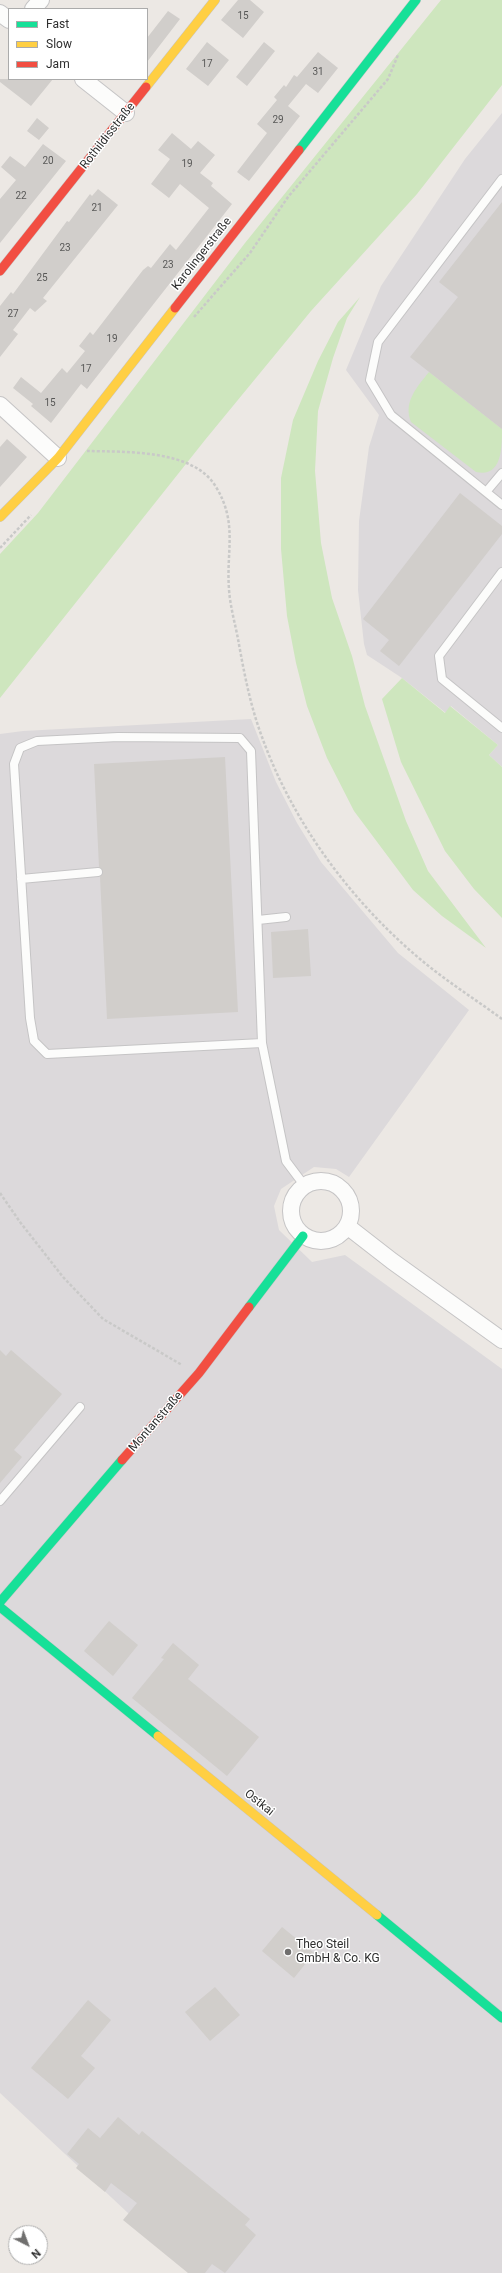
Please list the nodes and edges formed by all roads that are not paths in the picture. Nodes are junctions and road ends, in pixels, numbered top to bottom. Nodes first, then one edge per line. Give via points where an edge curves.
1 (215, 0) edge
2 (416, 0) edge
3 (0, 13) edge
4 (8, 19) edge
5 (84, 80) edge
6 (126, 113) junction
7 (502, 179) edge
8 (0, 271) edge
9 (0, 405) edge
10 (58, 458) junction
11 (502, 473) edge
12 (486, 492) junction
13 (502, 505) edge
14 (0, 517) edge
15 (502, 572) edge
16 (502, 728) edge
17 (98, 872) dead end
18 (22, 879) junction
19 (286, 916) dead end
20 (258, 920) junction
21 (262, 1043) junction
22 (304, 1185) junction
23 (347, 1226) junction
24 (303, 1236) junction
25 (502, 1340) edge
26 (80, 1407) dead end
27 (0, 1501) edge
28 (0, 1602) edge
29 (0, 1607) edge
30 (502, 2018) edge

1 - 6 street, Rothildisstraße
2 - 10 street, Karolingerstraße
3 - 4 street
5 - 6 street
6 - 8 street, Rothildisstraße
7 - 12 lane via 378,342 370,380 391,415
9 - 10 street
10 - 14 street, Karolingerstraße
11 - 12 lane
12 - 13 lane
15 - 16 lane via 439,656 442,679
17 - 18 lane
18 - 20 lane via 14,764 20,748 37,741 240,738 250,751
18 - 21 lane via 30,1018 34,1041 47,1054
19 - 20 lane
20 - 21 lane
21 - 22 lane via 286,1161
22 - 23 street via 316,1180 327,1181 344,1191 351,1206
22 - 24 street via 296,1193 290,1213 296,1228
23 - 24 street via 341,1234 331,1239 321,1241
23 - 25 street
24 - 28 street, Montanstraße via 199,1373
26 - 27 lane
29 - 30 street, Ostkai

